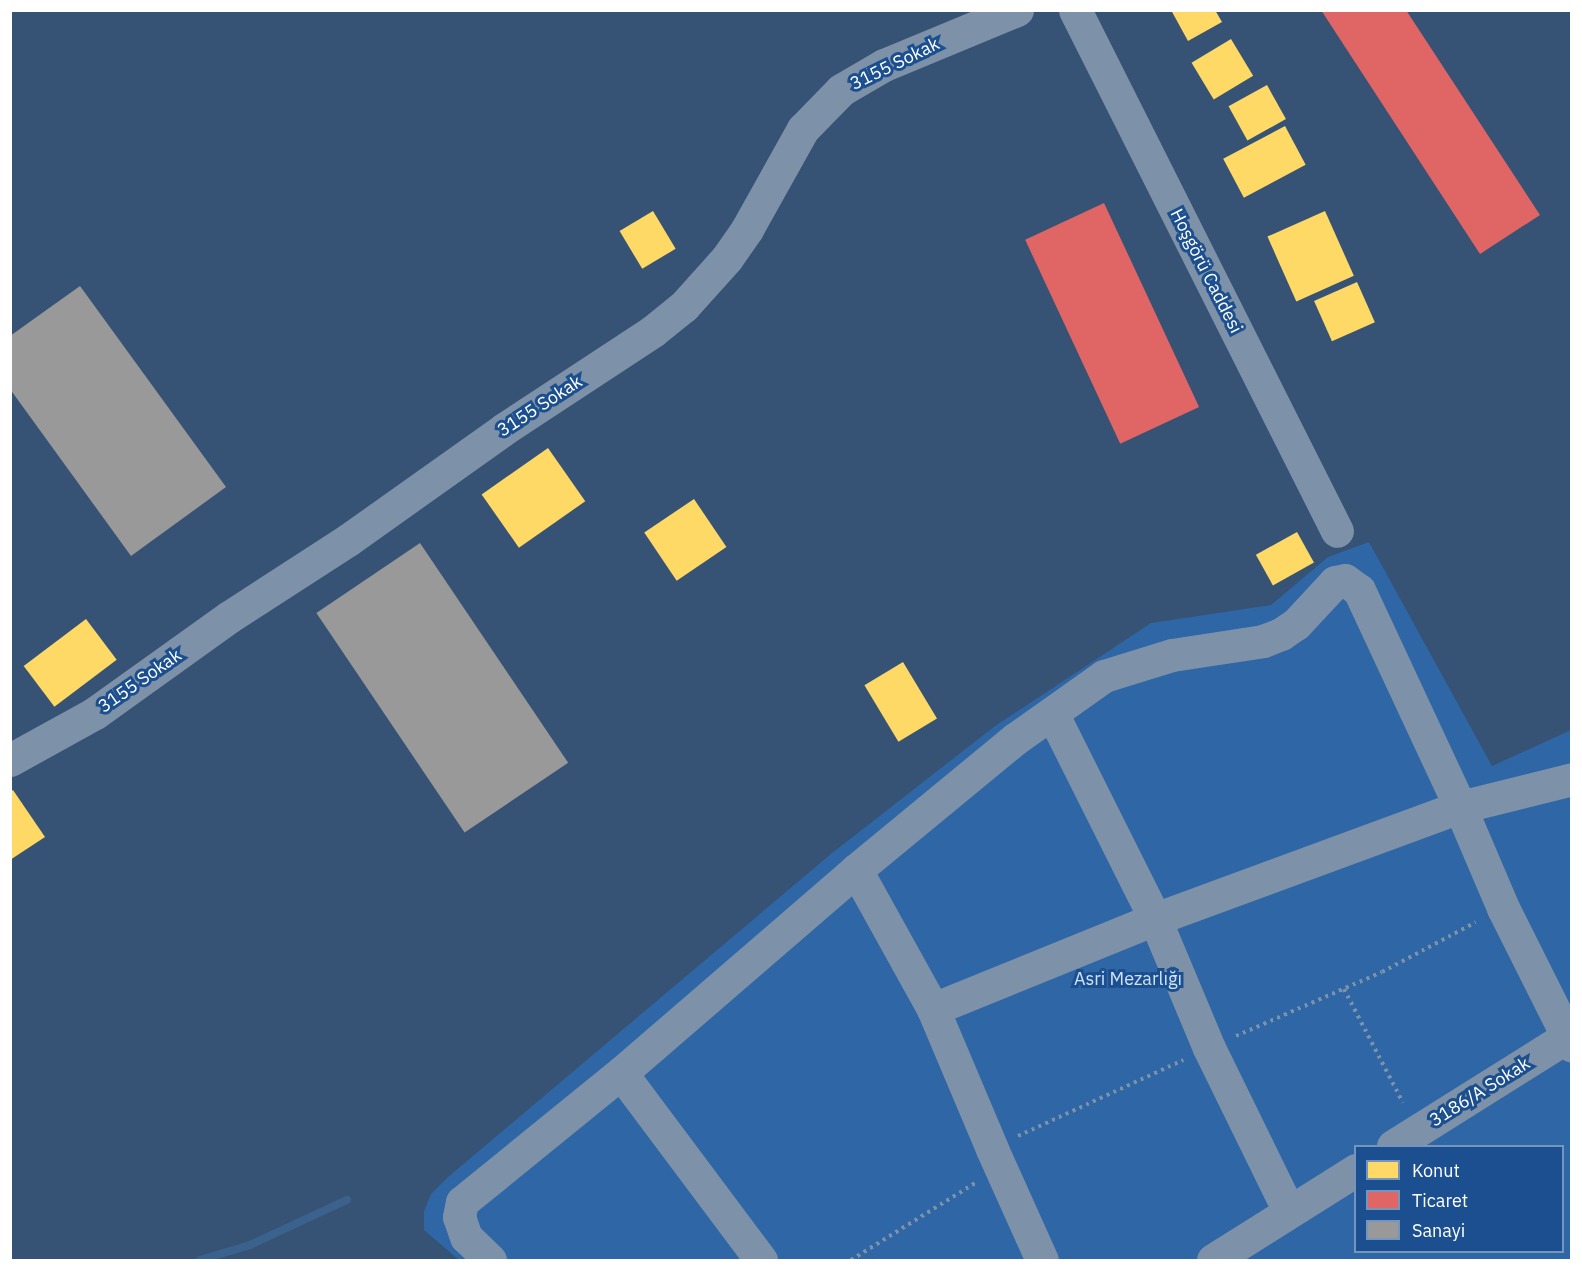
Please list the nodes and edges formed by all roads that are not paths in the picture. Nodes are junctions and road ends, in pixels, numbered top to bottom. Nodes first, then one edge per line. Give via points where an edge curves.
1 (1017, 10) edge
2 (1076, 10) edge
3 (1337, 531) dead end
4 (1053, 715) junction
5 (14, 747) edge
6 (1571, 781) edge
7 (1460, 807) junction
8 (856, 870) junction
9 (1155, 919) junction
10 (933, 1009) junction
11 (1569, 1041) edge
12 (621, 1073) junction
13 (1405, 1139) edge
14 (1354, 1171) edge
15 (1289, 1211) junction
16 (490, 1260) edge
17 (761, 1260) edge
18 (1042, 1260) edge
19 (1214, 1260) edge

1 - 5 street, 3155 Sokak via 884,65 841,90 803,129 727,258 684,306 661,325 229,617 95,713
2 - 3 street, Hoşgörü Caddesi
4 - 7 street via 1104,676 1172,655 1263,641 1281,634 1296,624 1335,582 1345,580 1359,590
4 - 8 street via 1015,739
4 - 9 street
6 - 7 street
7 - 9 street
7 - 11 street via 1503,908
8 - 10 street
8 - 12 street
9 - 10 street
9 - 15 street via 1209,1048
10 - 18 street
11 - 13 street, 3186/A Sokak
12 - 16 street via 462,1202 459,1217 466,1237
12 - 17 street
14 - 15 street
15 - 19 street

